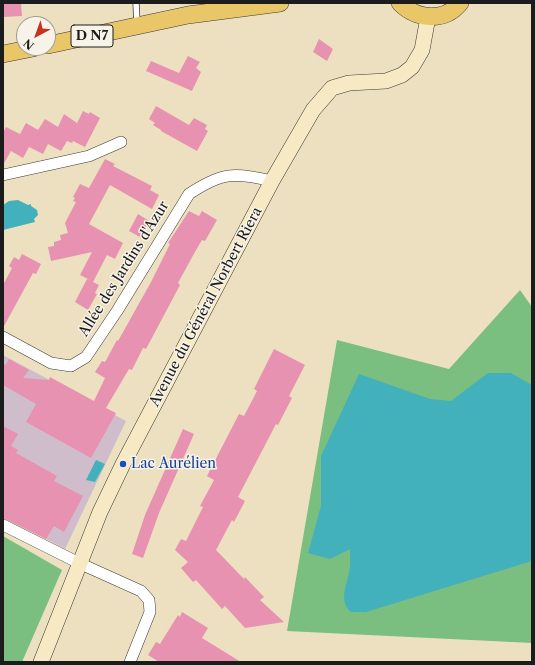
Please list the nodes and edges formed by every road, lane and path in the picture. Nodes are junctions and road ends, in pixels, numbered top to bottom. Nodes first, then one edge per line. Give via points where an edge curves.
1 (136, 3) edge
2 (280, 3) edge
3 (400, 3) edge
4 (460, 3) edge
5 (428, 17) junction
6 (137, 26) junction
7 (56, 43) edge
8 (16, 51) edge
9 (3, 54) edge
10 (121, 142) dead end
11 (3, 175) edge
12 (272, 181) junction
13 (3, 337) edge
14 (3, 525) edge
15 (81, 564) junction
16 (41, 662) edge
17 (130, 662) edge

1 - 6 lane
2 - 6 main road, D N7 via 188,15
3 - 5 main road via 415,14
4 - 5 main road via 447,13
5 - 12 main road, Avenue du Général Norbert Riera via 422,50 412,67 402,75 386,81 349,83 332,88 313,110
6 - 7 main road, D N7
8 - 9 main road
10 - 11 street via 89,156
12 - 13 street, Allée des Jardins d'Azur via 246,174 227,175 207,182 190,194 113,318 86,357 71,366 51,363
12 - 15 main road, Avenue du Général Norbert Riera via 123,464 100,512
14 - 15 street
15 - 16 main road, Avenue du Général Norbert Riera
15 - 17 street via 141,591 149,600 150,612

